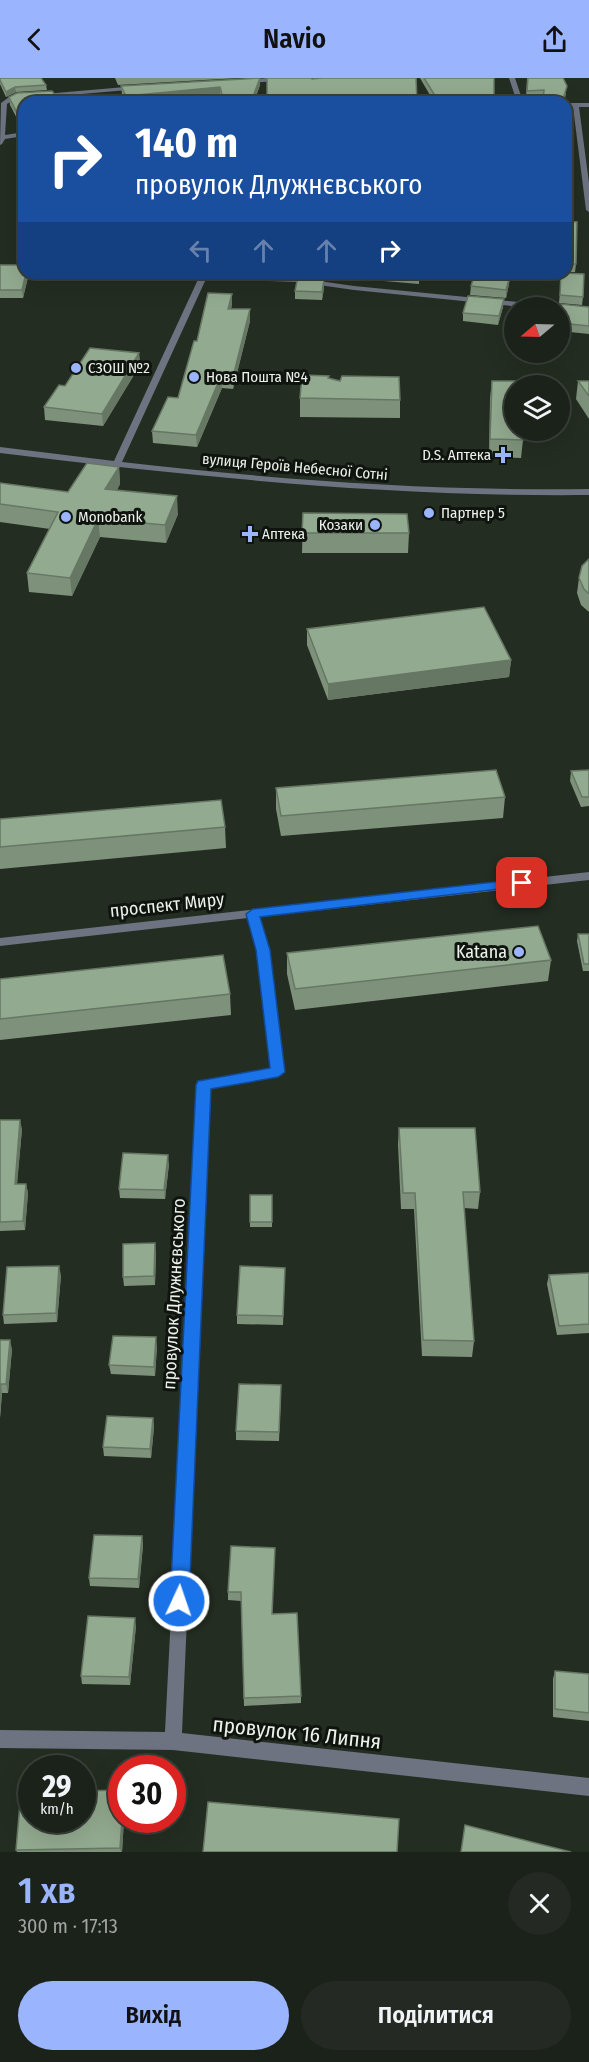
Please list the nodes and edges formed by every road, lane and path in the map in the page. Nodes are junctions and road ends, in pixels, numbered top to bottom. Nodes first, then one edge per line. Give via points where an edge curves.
1 (304, 78) edge
2 (512, 78) edge
3 (234, 82) edge
4 (151, 87) edge
5 (36, 96) edge
6 (518, 96) edge
7 (18, 97) edge
8 (572, 105) edge
9 (576, 105) junction
10 (589, 105) edge
11 (18, 136) edge
12 (1, 141) edge
13 (589, 210) edge
14 (202, 279) edge
15 (300, 279) edge
16 (504, 303) edge
17 (0, 450) edge
18 (117, 464) junction
19 (589, 492) edge
20 (589, 876) edge
21 (253, 914) junction
22 (0, 942) edge
23 (0, 1739) edge
24 (173, 1742) junction
25 (589, 1787) edge

1 - 3 street
2 - 6 street
4 - 5 street
7 - 12 street via 4,103
8 - 9 street
9 - 10 street
9 - 13 street
11 - 12 street
14 - 18 street
15 - 16 street
17 - 18 street, вулиця Героїв Небесної Сотні
18 - 19 street, вулиця Героїв Небесної Сотні via 382,488
20 - 21 street, проспект Миру
21 - 22 street, проспект Миру
21 - 24 street, провулок Длужнєвського via 263,950 278,1072 204,1085
23 - 24 street, провулок 16 Липня
24 - 25 street, провулок 16 Липня

